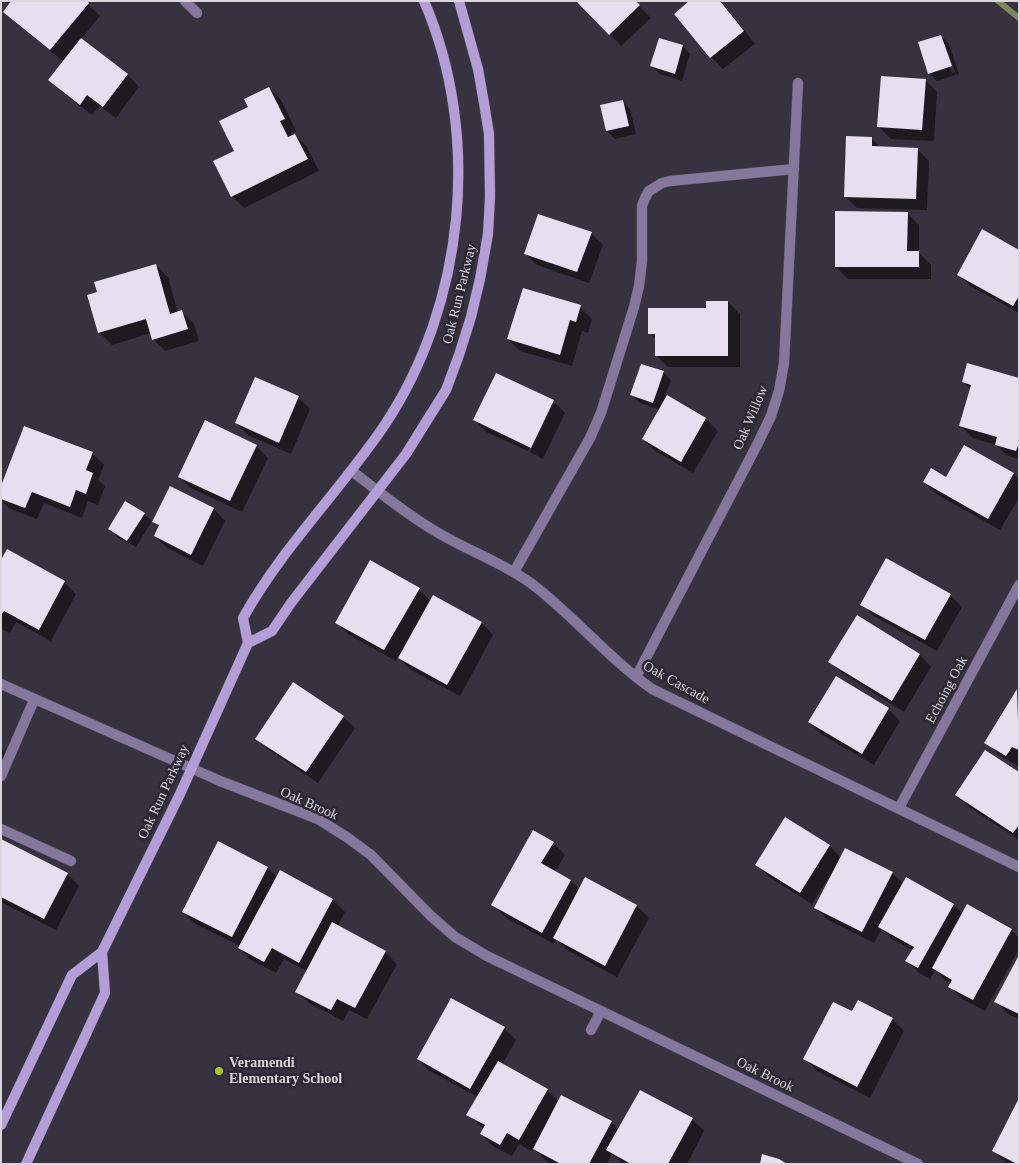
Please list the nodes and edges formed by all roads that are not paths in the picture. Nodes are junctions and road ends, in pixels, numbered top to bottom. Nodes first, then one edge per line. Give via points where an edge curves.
1 (185, 1) edge
2 (424, 1) edge
3 (459, 1) edge
4 (197, 13) dead end
5 (798, 83) dead end
6 (794, 169) junction
7 (352, 470) junction
8 (379, 491) junction
9 (514, 572) junction
10 (1019, 584) edge
11 (248, 643) junction
12 (636, 677) junction
13 (1, 684) edge
14 (34, 700) junction
15 (191, 768) junction
16 (1, 776) edge
17 (899, 808) junction
18 (1, 829) edge
19 (71, 861) dead end
20 (1019, 867) edge
21 (102, 952) junction
22 (601, 1011) junction
23 (591, 1030) dead end
24 (5, 1107) edge
25 (1, 1125) edge
26 (26, 1164) edge
27 (918, 1164) edge

1 - 4 street
2 - 7 street, Oak Run Parkway via 444,60 456,130 457,208 453,243 437,314 421,356 385,424
3 - 8 street, Oak Run Parkway via 478,69 489,134 488,234 471,317 446,390
5 - 6 street, Oak Willow
6 - 9 street via 670,181 655,187 645,198 642,206 640,286 601,413
6 - 12 street, Oak Willow via 786,340 779,391 758,444
7 - 8 street, Oak Cascade
7 - 11 street, Oak Run Parkway via 287,550 254,599 243,618
8 - 9 street, Oak Cascade via 434,531
8 - 11 street, Oak Run Parkway via 272,631
9 - 12 street, Oak Cascade via 549,598
10 - 17 street, Echoing Oak
11 - 15 street, Oak Run Parkway
12 - 17 street, Oak Cascade via 676,702
13 - 14 street, Oak Brook
14 - 15 street, Oak Brook
14 - 16 street
15 - 21 street, Oak Run Parkway
15 - 22 street, Oak Brook via 318,820 371,855 455,937
17 - 20 street, Oak Cascade
18 - 19 street
21 - 24 street, Oak Run Parkway via 72,975
21 - 26 street, Oak Run Parkway via 104,992
22 - 23 street
22 - 27 street, Oak Brook
24 - 25 street, Oak Run Parkway

